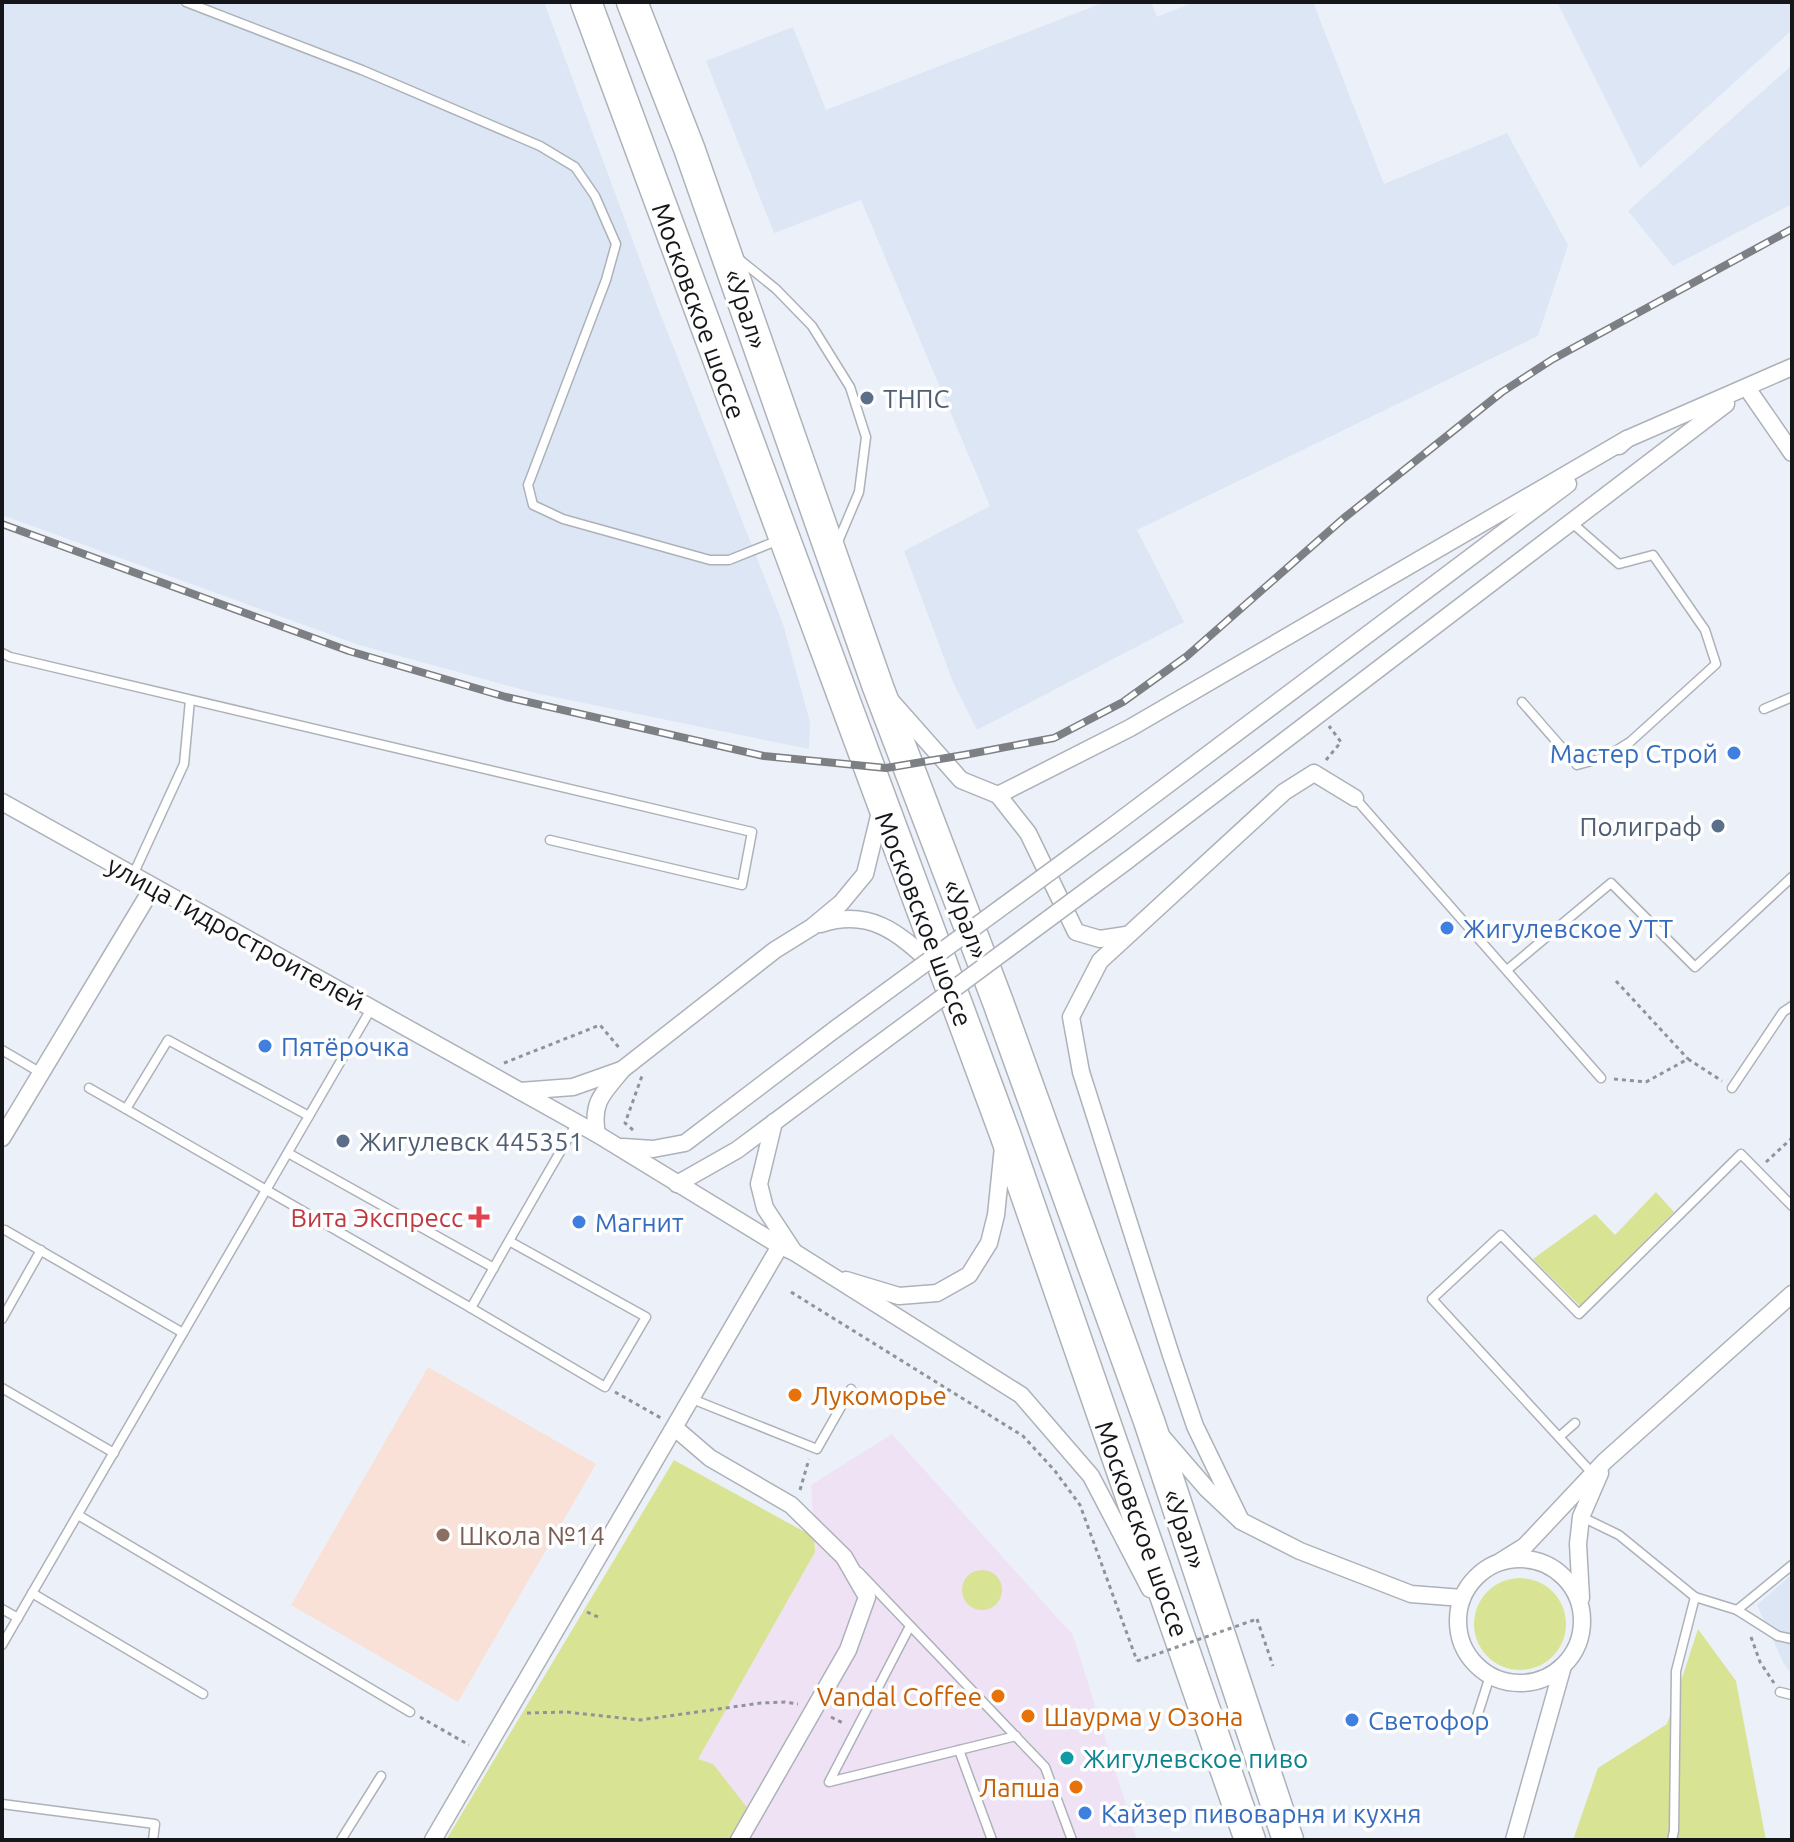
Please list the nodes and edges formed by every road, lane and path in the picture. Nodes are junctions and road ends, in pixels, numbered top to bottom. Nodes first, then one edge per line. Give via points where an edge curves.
1 (186, 2) edge
2 (586, 2) edge
3 (632, 2) edge
4 (724, 247) junction
5 (1792, 367) edge
6 (1747, 388) junction
7 (1627, 439) junction
8 (1792, 453) edge
9 (1570, 521) junction
10 (783, 538) junction
11 (832, 556) junction
12 (2, 653) edge
13 (878, 687) junction
14 (1792, 697) edge
15 (190, 700) junction
16 (1522, 702) dead end
17 (1764, 709) dead end
18 (1329, 726) dead end
19 (1314, 773) junction
20 (998, 795) junction
21 (1355, 798) joint
22 (2, 802) edge
23 (882, 805) junction
24 (550, 840) dead end
25 (133, 876) junction
26 (1792, 877) edge
27 (153, 887) junction
28 (812, 927) junction
29 (1126, 935) junction
30 (1507, 970) junction
31 (946, 977) junction
32 (1616, 981) dead end
33 (1792, 1006) edge
34 (371, 1009) junction
35 (2, 1050) edge
36 (621, 1050) dead end
37 (1688, 1059) junction
38 (500, 1064) dead end
39 (623, 1069) junction
40 (41, 1073) junction
41 (642, 1076) dead end
42 (1601, 1078) joint
43 (89, 1088) dead end
44 (1732, 1088) joint
45 (517, 1091) junction
46 (126, 1109) junction
47 (309, 1116) junction
48 (774, 1122) junction
49 (577, 1123) junction
50 (634, 1132) dead end
51 (597, 1134) junction
52 (1005, 1134) junction
53 (2, 1138) edge
54 (1792, 1138) edge
55 (613, 1145) junction
56 (288, 1153) junction
57 (1758, 1170) junction
58 (677, 1184) junction
59 (266, 1191) junction
60 (1792, 1206) edge
61 (5, 1230) dead end
62 (509, 1241) junction
63 (787, 1249) junction
64 (41, 1250) junction
65 (494, 1268) junction
66 (826, 1274) junction
67 (791, 1292) dead end
68 (1792, 1294) edge
69 (471, 1308) junction
70 (2, 1319) edge
71 (183, 1333) junction
72 (605, 1387) junction
73 (2, 1388) edge
74 (851, 1389) dead end
75 (692, 1399) junction
76 (1149, 1421) junction
77 (1575, 1423) dead end
78 (675, 1427) junction
79 (1559, 1437) junction
80 (812, 1447) junction
81 (114, 1453) junction
82 (1605, 1461) junction
83 (1593, 1474) junction
84 (797, 1501) dead end
85 (78, 1515) junction
86 (1581, 1517) junction
87 (1241, 1521) junction
88 (844, 1557) junction
89 (1501, 1561) junction
90 (1792, 1565) edge
91 (32, 1593) junction
92 (1695, 1597) junction
93 (1462, 1598) junction
94 (2, 1609) edge
95 (585, 1611) dead end
96 (1741, 1613) junction
97 (598, 1617) dead end
98 (18, 1618) junction
99 (910, 1626) junction
100 (1583, 1628) junction
101 (1792, 1639) edge
102 (2, 1645) edge
103 (1273, 1666) dead end
104 (1563, 1666) junction
105 (1192, 1669) junction
106 (1490, 1676) junction
107 (1780, 1692) joint
108 (203, 1694) dead end
109 (1792, 1695) edge
110 (814, 1709) junction
111 (410, 1712) joint
112 (507, 1714) junction
113 (1475, 1723) dead end
114 (856, 1730) junction
115 (1016, 1736) junction
116 (959, 1750) junction
117 (484, 1753) junction
118 (381, 1776) dead end
119 (2, 1804) edge
120 (153, 1840) edge
121 (341, 1840) edge
122 (433, 1840) edge
123 (739, 1840) edge
124 (992, 1840) edge
125 (1072, 1840) edge
126 (1250, 1840) edge
127 (1288, 1840) edge
128 (1514, 1840) edge
129 (1672, 1840) edge

1 - 10 lane via 376,76 540,146 575,167 595,196 616,244 528,485 533,505 563,519 710,560 729,560
2 - 10 highway, Московское шоссе
3 - 4 highway, «Урал»
4 - 11 highway, «Урал»
4 - 11 lane via 812,326 850,387 866,437 859,492
5 - 6 street
6 - 7 street
6 - 8 street
6 - 9 street
7 - 20 street via 1130,728
7 - 55 street, bridge via 685,1143 653,1149
9 - 16 lane via 1619,564 1653,555 1705,630 1716,664 1630,742 1606,757 1577,765
9 - 48 street, bridge via 1128,860
10 - 23 highway, Московское шоссе
11 - 13 highway, «Урал»
12 - 15 lane
13 - 20 street via 961,780
13 - 76 highway, «Урал»
14 - 17 lane
15 - 24 lane via 752,832 742,885
15 - 25 lane via 184,764
18 - 19 path via 1341,742
19 - 21 street
19 - 29 street via 1284,792
20 - 29 street via 1028,833 1076,932 1100,939
21 - 30 lane
22 - 25 street, улица Гидростроителей
23 - 28 street via 865,874
23 - 31 highway, Московское шоссе
25 - 27 street, улица Гидростроителей
26 - 30 lane via 1695,967 1611,883
27 - 34 street, улица Гидростроителей
27 - 40 street
28 - 31 street via 840,918 867,919 899,934
28 - 39 street
29 - 87 street via 1100,961 1071,1017 1081,1072 1195,1426
30 - 42 lane
31 - 52 highway, Московское шоссе
32 - 37 path
33 - 44 lane
34 - 45 street, улица Гидростроителей
34 - 47 lane
35 - 40 lane
36 - 38 path via 600,1025
37 - 42 path via 1646,1082
37 - 44 path
39 - 45 street via 573,1087
39 - 51 street via 603,1093 594,1115
40 - 53 street
41 - 50 path via 625,1123
43 - 46 lane
45 - 49 street, улица Гидростроителей
46 - 47 lane via 168,1040
46 - 59 lane
47 - 56 lane
48 - 58 street
48 - 63 street via 759,1184
49 - 51 street, улица Гидростроителей
49 - 62 lane
51 - 55 street, улица Гидростроителей
52 - 66 street via 989,1243 969,1275 937,1293 899,1296
52 - 105 highway, Московское шоссе
54 - 57 path
55 - 58 street, улица Гидростроителей
56 - 59 lane
56 - 65 lane
57 - 60 lane
57 - 79 lane via 1741,1154 1579,1314 1501,1235 1432,1299
58 - 63 street, улица Гидростроителей
59 - 69 lane
59 - 71 lane
61 - 64 lane
62 - 65 lane
62 - 72 lane via 646,1317
63 - 66 street, улица Гидростроителей
63 - 75 street
64 - 70 lane
64 - 71 lane
65 - 69 lane
66 - 105 street, улица Гидростроителей via 1021,1395 1091,1476
67 - 103 path, bridge via 1023,1436 1080,1505 1137,1661 1257,1619
68 - 82 street
69 - 72 lane
71 - 81 lane
72 - 78 path
73 - 81 lane
74 - 80 lane via 817,1449
75 - 78 street
75 - 80 lane
76 - 87 street
76 - 127 highway, «Урал»
77 - 79 lane
78 - 88 street via 710,1458 791,1505
78 - 112 street
79 - 83 lane
80 - 84 path
81 - 85 lane
82 - 83 street
82 - 86 street
83 - 89 street via 1525,1546
85 - 91 lane
85 - 111 lane
86 - 92 lane via 1619,1535
86 - 100 street
87 - 93 street via 1300,1551 1411,1594
88 - 99 lane
88 - 110 street via 867,1597 848,1650
89 - 93 street via 1482,1571
89 - 100 street via 1525,1558 1547,1563 1570,1582 1582,1606
90 - 96 lane
91 - 98 lane
91 - 108 lane
92 - 96 lane
92 - 129 lane via 1676,1671
93 - 106 street via 1457,1619 1461,1641 1471,1660
94 - 98 lane
95 - 97 path
96 - 101 lane
96 - 107 path via 1760,1662
98 - 102 lane
99 - 114 lane
99 - 115 lane
100 - 104 street
104 - 106 street via 1542,1680 1521,1683
104 - 128 street
105 - 126 highway, Московское шоссе
106 - 113 lane
107 - 109 lane
110 - 112 path via 761,1703 640,1720 566,1712
110 - 114 path
110 - 123 street
111 - 117 path
112 - 117 street
114 - 116 lane via 829,1782
115 - 116 lane
115 - 125 lane via 1045,1767
116 - 124 lane
117 - 122 street
118 - 121 lane
119 - 120 lane via 155,1824

